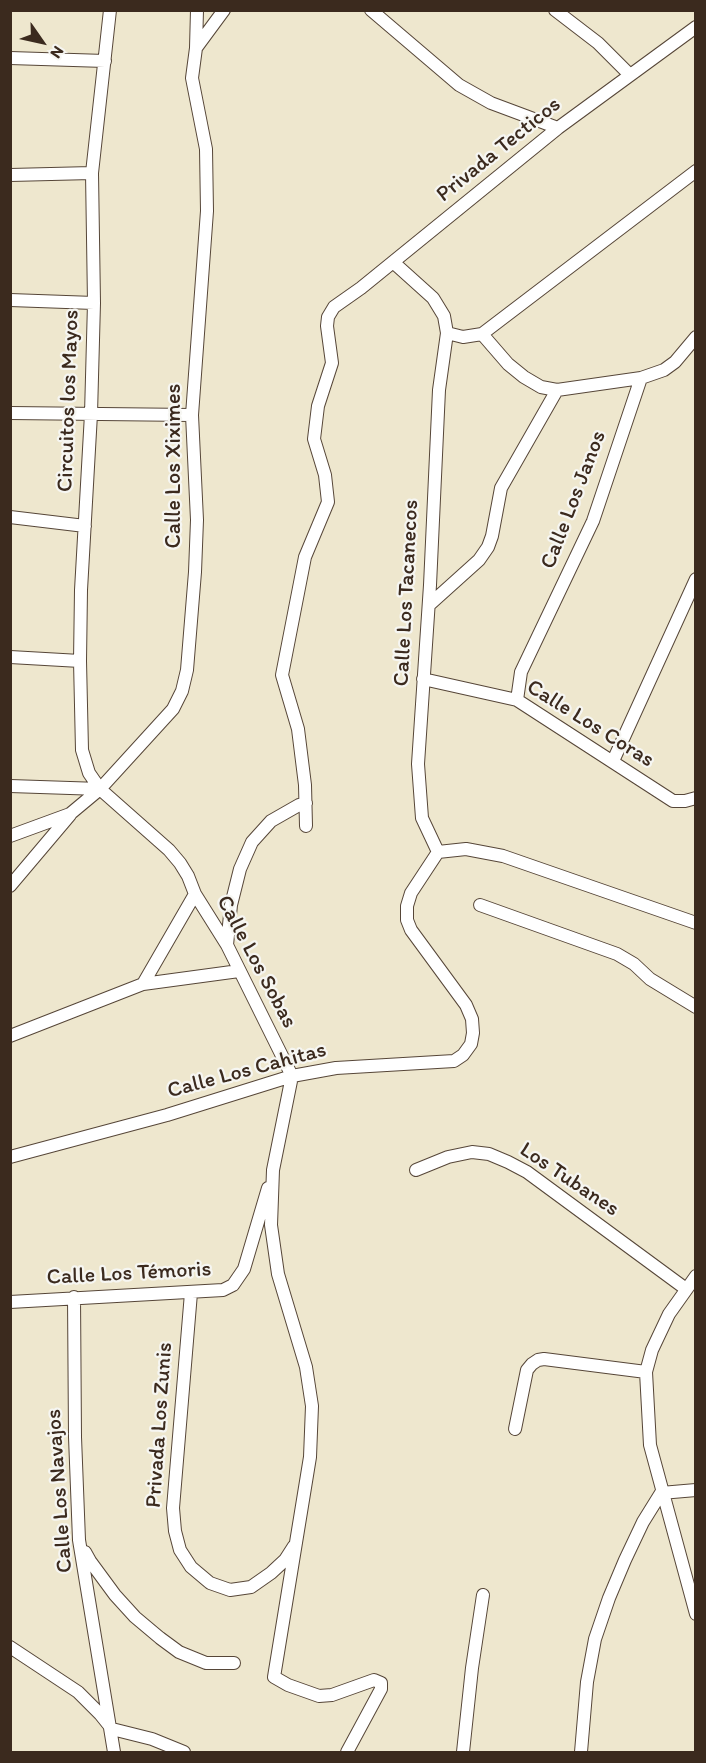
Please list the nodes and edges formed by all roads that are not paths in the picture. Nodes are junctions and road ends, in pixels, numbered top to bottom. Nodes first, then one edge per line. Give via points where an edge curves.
1 (110, 10) edge
2 (197, 10) edge
3 (224, 10) edge
4 (371, 10) edge
5 (555, 10) edge
6 (696, 27) edge
7 (196, 48) junction
8 (10, 58) edge
9 (105, 61) junction
10 (630, 75) junction
11 (558, 128) junction
12 (696, 171) edge
13 (92, 173) junction
14 (10, 175) edge
15 (393, 262) junction
16 (10, 300) edge
17 (94, 303) junction
18 (447, 333) junction
19 (482, 334) junction
20 (696, 337) edge
21 (641, 378) junction
22 (557, 390) junction
23 (10, 413) edge
24 (91, 414) junction
25 (192, 416) junction
26 (10, 517) edge
27 (85, 526) junction
28 (696, 579) edge
29 (429, 605) junction
30 (10, 657) edge
31 (80, 662) junction
32 (423, 679) junction
33 (518, 700) junction
34 (613, 761) junction
35 (10, 786) edge
36 (100, 789) junction
37 (696, 798) edge
38 (306, 803) junction
39 (70, 814) junction
40 (306, 826) dead end
41 (10, 836) edge
42 (438, 852) junction
43 (10, 886) edge
44 (195, 894) junction
45 (480, 905) dead end
46 (696, 922) edge
47 (227, 945) junction
48 (239, 971) junction
49 (143, 984) junction
50 (696, 1007) edge
51 (10, 1036) edge
52 (292, 1076) junction
53 (10, 1157) edge
54 (273, 1170) junction
55 (416, 1170) dead end
56 (696, 1276) edge
57 (686, 1288) junction
58 (191, 1293) junction
59 (74, 1297) junction
60 (10, 1302) edge
61 (646, 1372) junction
62 (515, 1429) dead end
63 (696, 1490) edge
64 (661, 1493) junction
65 (80, 1540) junction
66 (297, 1542) junction
67 (483, 1595) dead end
68 (696, 1614) edge
69 (10, 1647) edge
70 (234, 1663) dead end
71 (112, 1729) junction
72 (114, 1752) edge
73 (184, 1752) edge
74 (347, 1752) edge
75 (463, 1752) edge
76 (581, 1752) edge

1 - 9 street, Circuitos los Mayos
2 - 7 street, Calle Los Xiximes
3 - 7 street
4 - 11 street via 459,85 491,103
5 - 10 street via 598,43
6 - 10 street, Privada Tecticos
7 - 25 street, Calle Los Xiximes via 192,78 206,149 207,211
8 - 9 street
9 - 13 street, Circuitos los Mayos
10 - 11 street, Privada Tecticos
11 - 15 street, Privada Tecticos
12 - 19 street
13 - 14 street
13 - 17 street, Circuitos los Mayos
15 - 18 street, Calle Los Tacanecos via 433,298 444,316
15 - 38 street, Privada Tecticos via 331,310 327,326 332,363 318,406 314,439 328,502 305,557 282,675 298,729
16 - 17 street
17 - 24 street, Circuitos los Mayos
18 - 19 street via 473,337
18 - 29 street, Calle Los Tacanecos via 439,390
19 - 22 street via 524,377 541,387
20 - 21 street via 675,362
21 - 22 street
21 - 33 street, Calle Los Janos via 593,521 522,672
22 - 29 street via 501,488 488,548
23 - 24 street
24 - 25 street
24 - 27 street, Circuitos los Mayos
25 - 36 street, Calle Los Xiximes via 197,520 187,670 182,691 173,709
26 - 27 street
27 - 31 street, Circuitos los Mayos
28 - 34 street
29 - 32 street, Calle Los Tacanecos
30 - 31 street
31 - 36 street, Circuitos los Mayos via 82,750 89,773
32 - 33 street, Calle Los Coras
32 - 42 street, Calle Los Tacanecos via 418,764 422,818
33 - 34 street, Calle Los Coras
34 - 37 street, Calle Los Coras via 673,801
35 - 36 street
36 - 39 street, Calle Los Xiximes
36 - 44 street, Calle Los Sobas via 169,850 188,876
38 - 40 street
38 - 47 street via 271,821 252,842 231,905
39 - 41 street, Calle Los Xiximes
39 - 43 street
42 - 46 street via 466,849 503,856
42 - 52 street, Calle Los Cahitas via 411,893 407,920 466,1005 473,1033 467,1049 454,1061 336,1068
44 - 47 street, Calle Los Sobas
44 - 49 street
45 - 50 street via 617,954
47 - 48 street, Calle Los Sobas
48 - 49 street
48 - 52 street, Calle Los Sobas
49 - 51 street
52 - 53 street, Calle Los Cahitas
52 - 54 street
54 - 58 street, Calle Los Témoris via 240,1278 224,1290
54 - 66 street via 273,1250 306,1367 312,1406 310,1457
55 - 57 street, Los Tubanes via 472,1152 508,1162
56 - 57 street
57 - 61 street via 660,1332
58 - 59 street, Calle Los Témoris
58 - 66 street, Privada Los Zunis via 173,1508 180,1551 190,1567 210,1583 230,1590 251,1587 271,1574
59 - 60 street, Calle Los Témoris
59 - 65 street, Calle Los Navajos
61 - 62 street via 538,1360 524,1378
61 - 64 street via 650,1445
63 - 64 street
64 - 68 street
64 - 76 street via 629,1550 595,1639
65 - 70 street via 115,1595 159,1638 206,1663
65 - 71 street, Calle Los Navajos
66 - 74 street via 274,1677 318,1696 374,1680 381,1683
67 - 75 street
69 - 71 street via 78,1692
71 - 72 street, Calle Los Navajos
71 - 73 street

